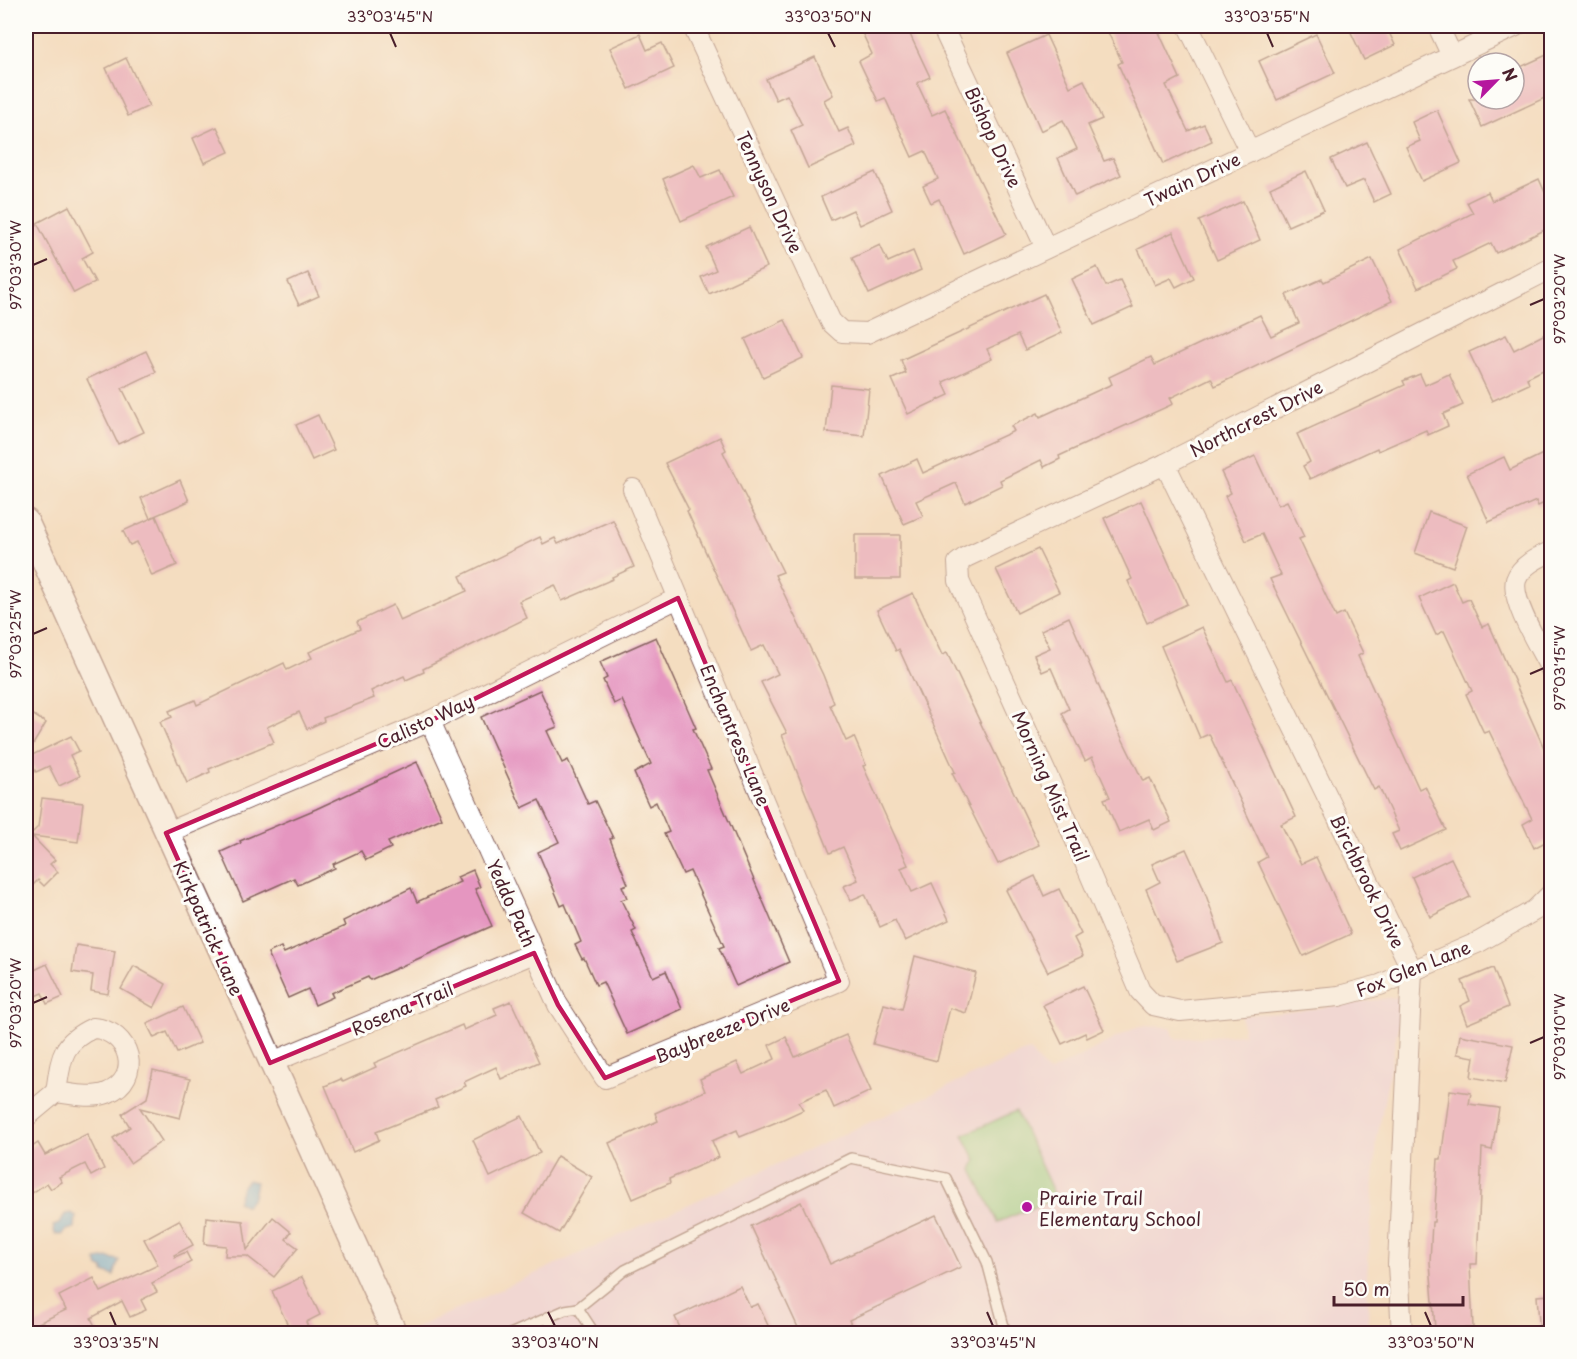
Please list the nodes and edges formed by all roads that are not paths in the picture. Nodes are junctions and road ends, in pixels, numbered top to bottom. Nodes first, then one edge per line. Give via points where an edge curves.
1 (693, 26) edge
2 (942, 26) edge
3 (1188, 26) edge
4 (1438, 26) edge
5 (1516, 26) edge
6 (1452, 56) junction
7 (1250, 152) junction
8 (1046, 248) junction
9 (1551, 268) edge
10 (867, 333) joint
11 (1165, 464) junction
12 (633, 489) dead end
13 (26, 521) edge
14 (1551, 551) edge
15 (958, 563) joint
16 (678, 597) junction
17 (1551, 671) edge
18 (430, 721) junction
19 (166, 833) junction
20 (1551, 893) edge
21 (534, 953) junction
22 (1412, 970) junction
23 (839, 981) joint
24 (1153, 1005) joint
25 (270, 1063) junction
26 (605, 1078) joint
27 (56, 1092) dead end
28 (26, 1117) edge
29 (578, 1308) junction
30 (547, 1317) junction
31 (395, 1334) edge
32 (510, 1334) edge
33 (555, 1334) edge
34 (595, 1334) edge
35 (1006, 1334) edge
36 (1402, 1334) edge

1 - 10 street, Tennyson Drive via 831,322 842,332
2 - 8 street, Bishop Drive
3 - 7 street
4 - 6 street
5 - 6 street, Twain Drive
6 - 7 street, Twain Drive
7 - 8 street, Twain Drive
8 - 10 street, Twain Drive
9 - 11 street, Northcrest Drive
11 - 15 street, Northcrest Drive
11 - 22 street, Birchbrook Drive
12 - 16 street, Enchantress Lane
13 - 19 street, Kirkpatrick Lane
14 - 17 street via 1524,567 1516,581 1519,606
15 - 24 street, Morning Mist Trail via 959,581 1140,991
16 - 18 street, Calisto Way
16 - 23 street, Enchantress Lane
18 - 19 street, Calisto Way
18 - 21 street, Yeddo Path
19 - 25 street, Kirkpatrick Lane
20 - 22 street, Fox Glen Lane via 1534,910 1488,936
21 - 25 street, Rosena Trail
21 - 26 street, Yeddo Path via 558,1005
22 - 24 street, Fox Glen Lane via 1380,985 1339,996 1180,1011
22 - 36 street, Birchbrook Drive via 1398,1264
23 - 26 street, Baybreeze Drive
25 - 31 street, Kirkpatrick Lane
27 - 28 street
29 - 30 lane
29 - 34 lane
29 - 35 lane via 625,1270 851,1158 946,1178 987,1262
30 - 32 lane
30 - 33 lane

